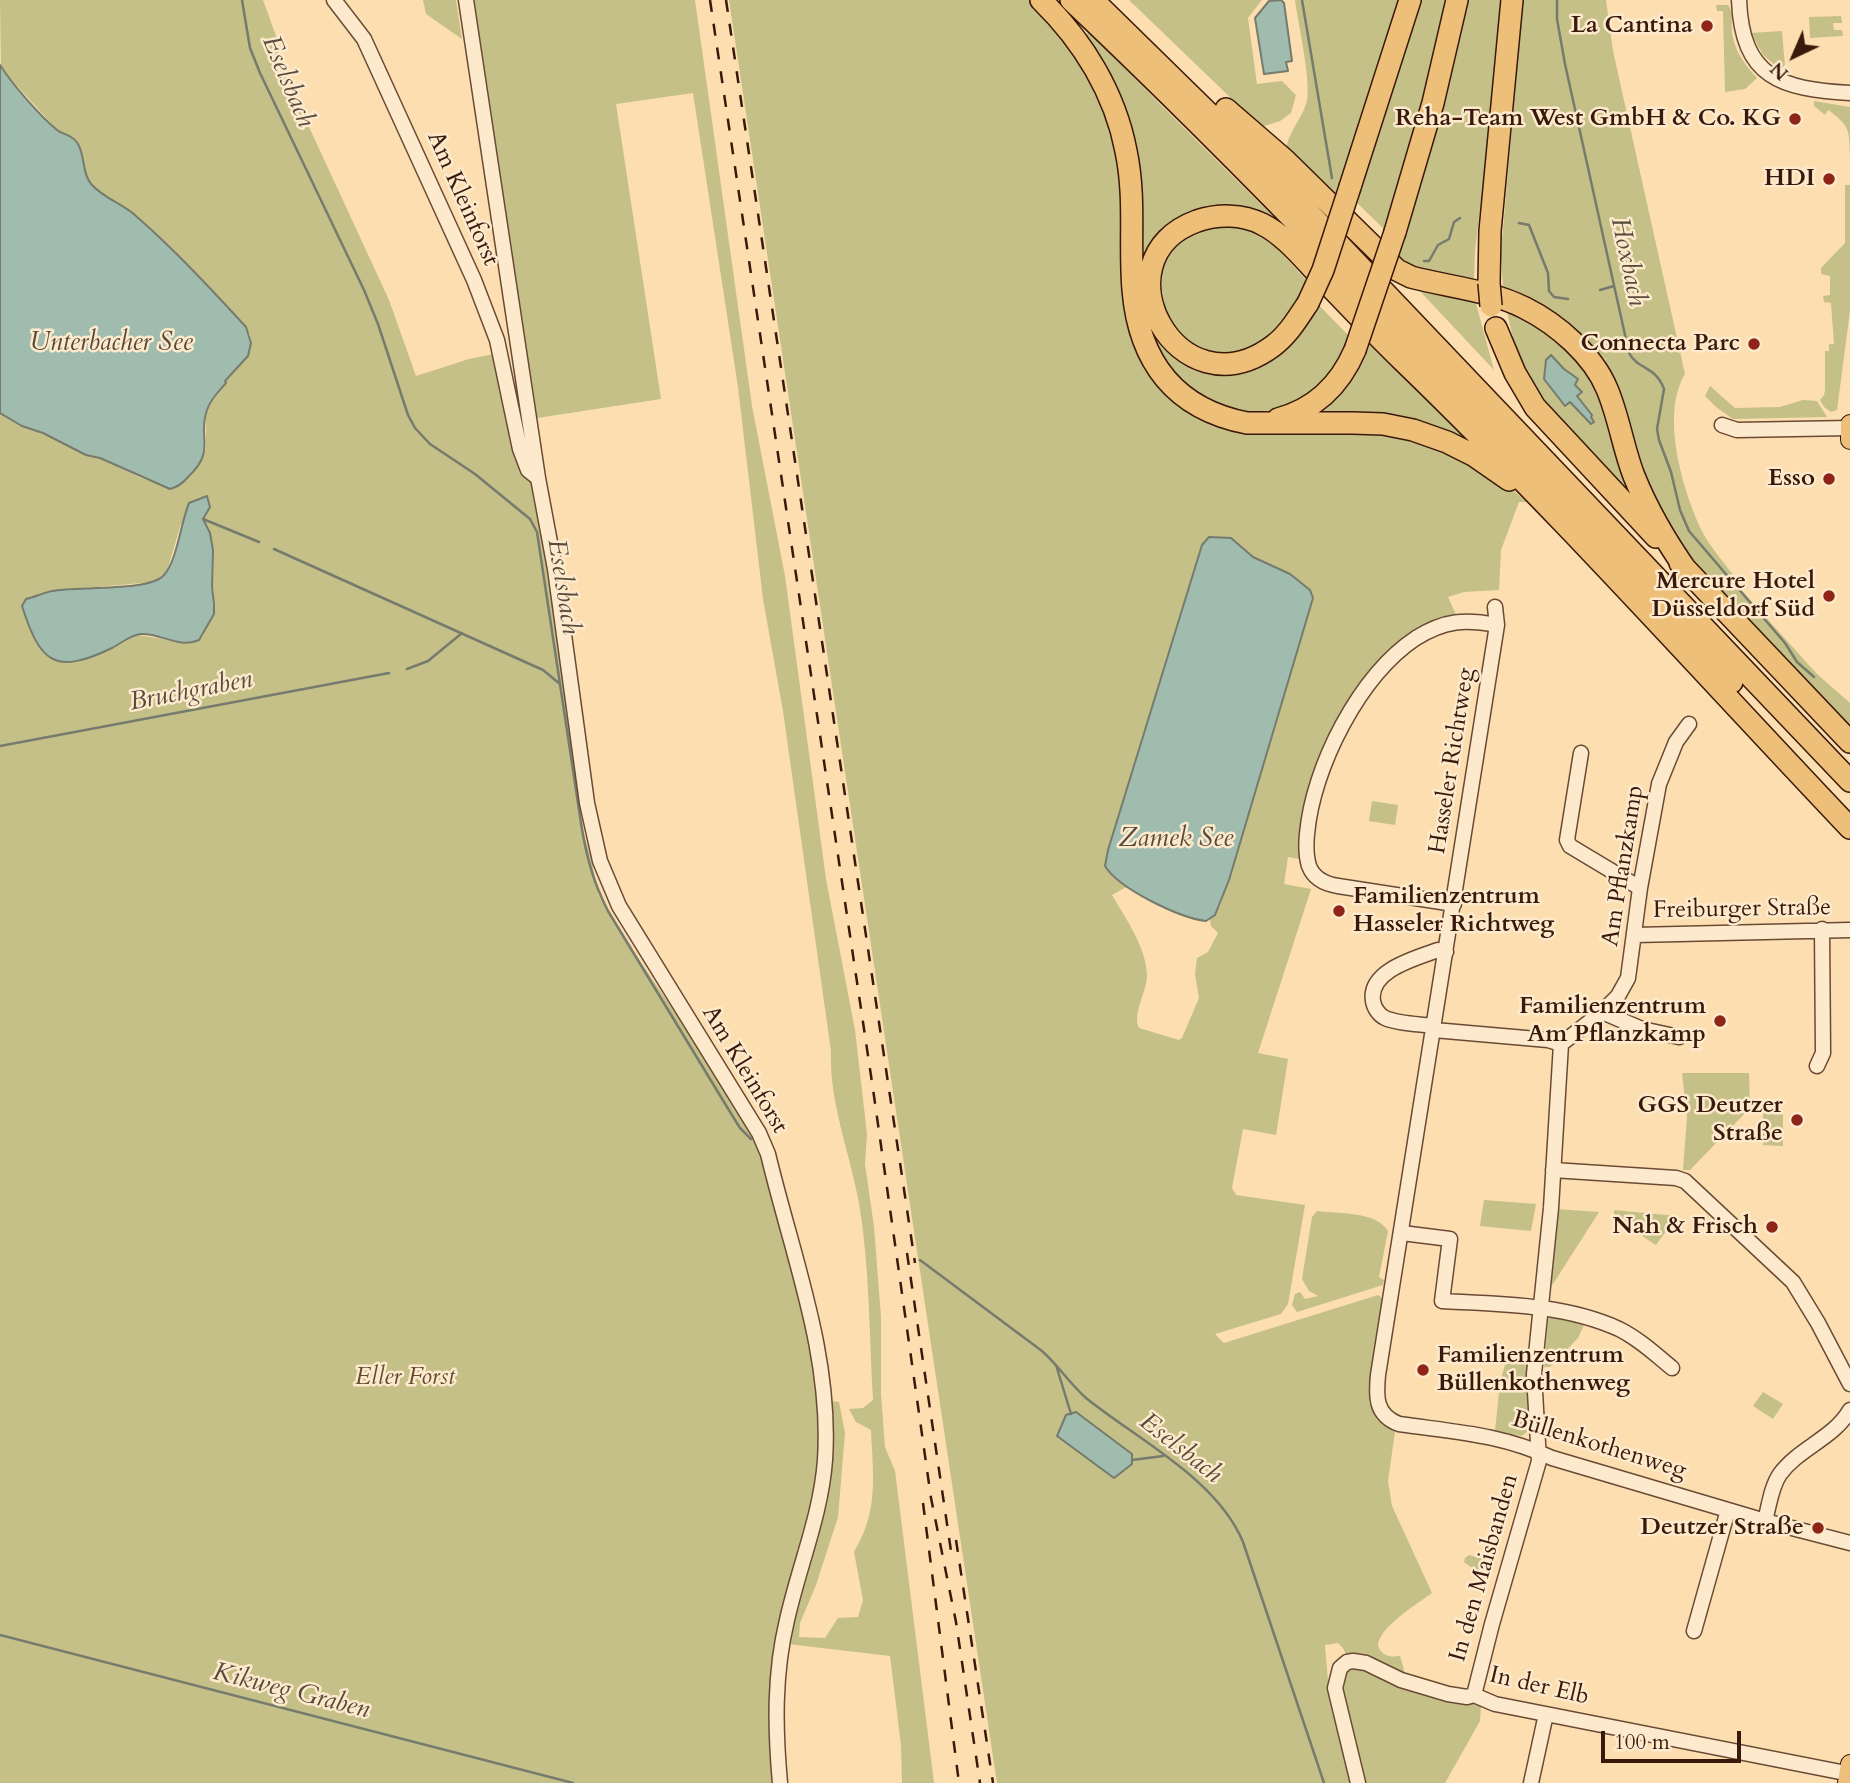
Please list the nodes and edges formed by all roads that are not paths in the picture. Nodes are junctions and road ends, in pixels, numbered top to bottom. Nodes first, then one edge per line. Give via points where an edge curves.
1 (334, 0) edge
2 (466, 0) edge
3 (1041, 0) edge
4 (1071, 0) edge
5 (1093, 0) edge
6 (1410, 0) edge
7 (1457, 0) edge
8 (1512, 0) edge
9 (1739, 0) edge
10 (1169, 74) junction
11 (1850, 93) edge
12 (1496, 328) junction
13 (1266, 422) junction
14 (1722, 425) dead end
15 (1850, 426) edge
16 (531, 428) junction
17 (516, 430) junction
18 (1850, 440) edge
19 (538, 478) junction
20 (1564, 480) junction
21 (1544, 505) junction
22 (1689, 574) junction
23 (1495, 607) dead end
24 (1497, 625) junction
25 (1689, 724) dead end
26 (1850, 742) edge
27 (1581, 754) dead end
28 (1850, 781) edge
29 (1850, 807) edge
30 (1850, 828) edge
31 (1640, 888) junction
32 (1454, 904) junction
33 (1822, 929) junction
34 (1850, 930) edge
35 (1635, 935) junction
36 (1446, 951) junction
37 (1602, 1012) junction
38 (1434, 1028) junction
39 (1679, 1037) dead end
40 (1561, 1044) junction
41 (1817, 1066) dead end
42 (1553, 1170) junction
43 (1402, 1233) junction
44 (1542, 1308) junction
45 (1672, 1368) dead end
46 (1850, 1384) edge
47 (1379, 1407) joint
48 (1850, 1410) edge
49 (1540, 1453) junction
50 (1728, 1510) junction
51 (1765, 1521) junction
52 (1850, 1543) edge
53 (1694, 1631) dead end
54 (1474, 1695) junction
55 (1546, 1714) junction
56 (1849, 1774) edge
57 (780, 1783) edge
58 (1358, 1783) edge
59 (1531, 1783) edge

1 - 17 street, Am Kleinforst via 364,39 474,280 497,340
2 - 16 street, Am Kleinforst
3 - 13 highway via 1087,55 1116,116 1131,178 1133,289 1148,353 1164,378 1205,410 1247,423
4 - 29 highway via 1378,306
5 - 10 highway
6 - 21 highway, bridge via 1323,270 1308,303 1276,344 1239,362 1202,360 1181,349 1154,316 1151,275 1172,236 1189,224 1224,215 1264,225 1288,243 1374,332 1457,413
7 - 13 highway, bridge via 1395,232 1348,366 1325,396 1310,407
8 - 12 highway, bridge via 1490,231 1489,284
9 - 11 street via 1744,40 1768,73 1792,87
10 - 20 highway via 1288,191
10 - 22 highway via 1203,88 1285,160 1396,270 1511,302 1535,313 1570,341 1607,388 1646,505
12 - 20 highway via 1511,388
12 - 22 highway via 1535,407
13 - 21 highway via 1373,424 1413,430 1473,455
14 - 15 street via 1737,430
15 - 18 main road
16 - 17 street
16 - 19 street, Am Kleinforst
17 - 19 street, Am Kleinforst via 525,464
19 - 57 street, Am Kleinforst via 587,803 600,861 630,926 759,1133 818,1340 825,1463 814,1524 786,1621 775,1700
20 - 28 highway
21 - 30 highway
22 - 26 highway
23 - 24 street, Hasseler Richtweg
24 - 32 street, Hasseler Richtweg
24 - 32 street via 1468,620 1436,628 1416,638 1378,672 1334,745 1314,792 1309,818 1308,864 1320,880 1338,887
25 - 31 street, Am Pflanzkamp via 1676,742 1659,784
27 - 31 street via 1567,840
31 - 35 street, Am Pflanzkamp
32 - 36 street, Hasseler Richtweg
33 - 34 street, Freiburger Straße
33 - 35 street, Freiburger Straße
33 - 41 street via 1823,1053
35 - 37 street, Am Pflanzkamp via 1628,978
36 - 38 street, Hasseler Richtweg
36 - 38 street via 1437,950 1390,971 1378,981 1373,995 1375,1007 1384,1017
37 - 39 street via 1642,1029
37 - 40 street, Am Pflanzkamp
38 - 40 street
38 - 43 street, Hasseler Richtweg
40 - 42 street
42 - 44 street
42 - 46 street via 1685,1181 1793,1282
43 - 44 street via 1450,1238 1442,1301
43 - 47 street, Hasseler Richtweg via 1378,1374
44 - 45 street via 1620,1330
44 - 49 street via 1534,1374
47 - 49 street, Büllenkothenweg via 1399,1424 1498,1438
48 - 51 street via 1827,1436 1781,1472
49 - 50 street, Büllenkothenweg
49 - 54 street, In den Maisbanden
50 - 51 street, Büllenkothenweg
50 - 53 street
51 - 52 street, Büllenkothenweg
54 - 55 street, In der Elb
54 - 58 street, In der Elb via 1448,1694 1361,1662 1343,1664 1335,1688
55 - 56 street, In der Elb
55 - 59 street

